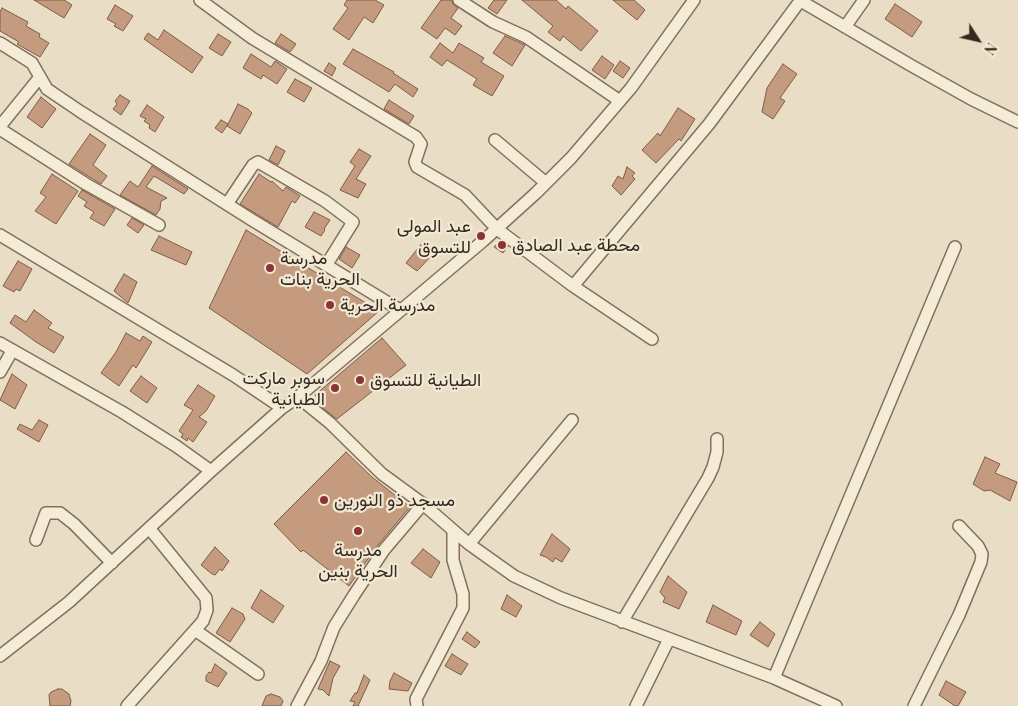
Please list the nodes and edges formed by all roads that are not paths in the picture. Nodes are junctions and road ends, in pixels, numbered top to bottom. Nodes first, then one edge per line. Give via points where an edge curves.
1 (200, 0) edge
2 (459, 0) edge
3 (694, 0) edge
4 (799, 0) edge
5 (864, 0) edge
6 (845, 27) junction
7 (0, 43) edge
8 (40, 77) junction
9 (620, 101) junction
10 (1018, 122) edge
11 (495, 140) dead end
12 (546, 183) junction
13 (227, 204) junction
14 (159, 225) dead end
15 (497, 228) junction
16 (0, 235) edge
17 (955, 247) dead end
18 (327, 264) junction
19 (573, 286) junction
20 (400, 310) junction
21 (652, 339) dead end
22 (0, 343) edge
23 (12, 351) junction
24 (0, 372) edge
25 (298, 397) junction
26 (282, 408) junction
27 (572, 420) dead end
28 (717, 439) dead end
29 (211, 471) junction
30 (423, 504) junction
31 (959, 526) dead end
32 (149, 528) junction
33 (453, 532) junction
34 (36, 540) dead end
35 (469, 544) junction
36 (112, 563) junction
37 (622, 622) junction
38 (195, 630) junction
39 (669, 639) junction
40 (2, 651) edge
41 (258, 674) dead end
42 (774, 678) junction
43 (127, 706) edge
44 (297, 706) edge
45 (417, 706) edge
46 (636, 706) edge
47 (836, 706) edge
48 (914, 706) edge

1 - 15 street via 252,38 416,138 421,144 415,162 417,167 465,195
2 - 9 street via 493,22 526,37
3 - 9 street
4 - 6 street
4 - 19 street via 709,124
5 - 6 street
6 - 10 street
7 - 8 street via 32,63
8 - 13 street via 47,88 81,112
8 - 14 street via 1,125 3,131 86,184
9 - 12 street
11 - 12 street
12 - 15 street
13 - 18 street
13 - 18 street via 252,165 258,162 325,201 353,222
15 - 19 street
15 - 20 street
16 - 26 street via 233,375
17 - 42 street
18 - 20 street
19 - 21 street
20 - 25 street
22 - 23 street
23 - 24 street
23 - 29 street via 122,412
25 - 26 street
25 - 30 street via 382,474
26 - 29 street
27 - 35 street
28 - 37 street via 717,452 708,478
29 - 32 street
30 - 33 street
30 - 44 street via 384,550 334,627 321,661
31 - 48 street via 978,546 981,562
32 - 36 street
32 - 38 street via 206,598 207,610
33 - 35 street
33 - 45 street via 453,560 463,594 463,608 416,699
34 - 36 street via 46,513 60,513
35 - 37 street via 533,586
36 - 40 street via 44,622
37 - 39 street
38 - 41 street
38 - 43 street
39 - 42 street
39 - 46 street
42 - 47 street

